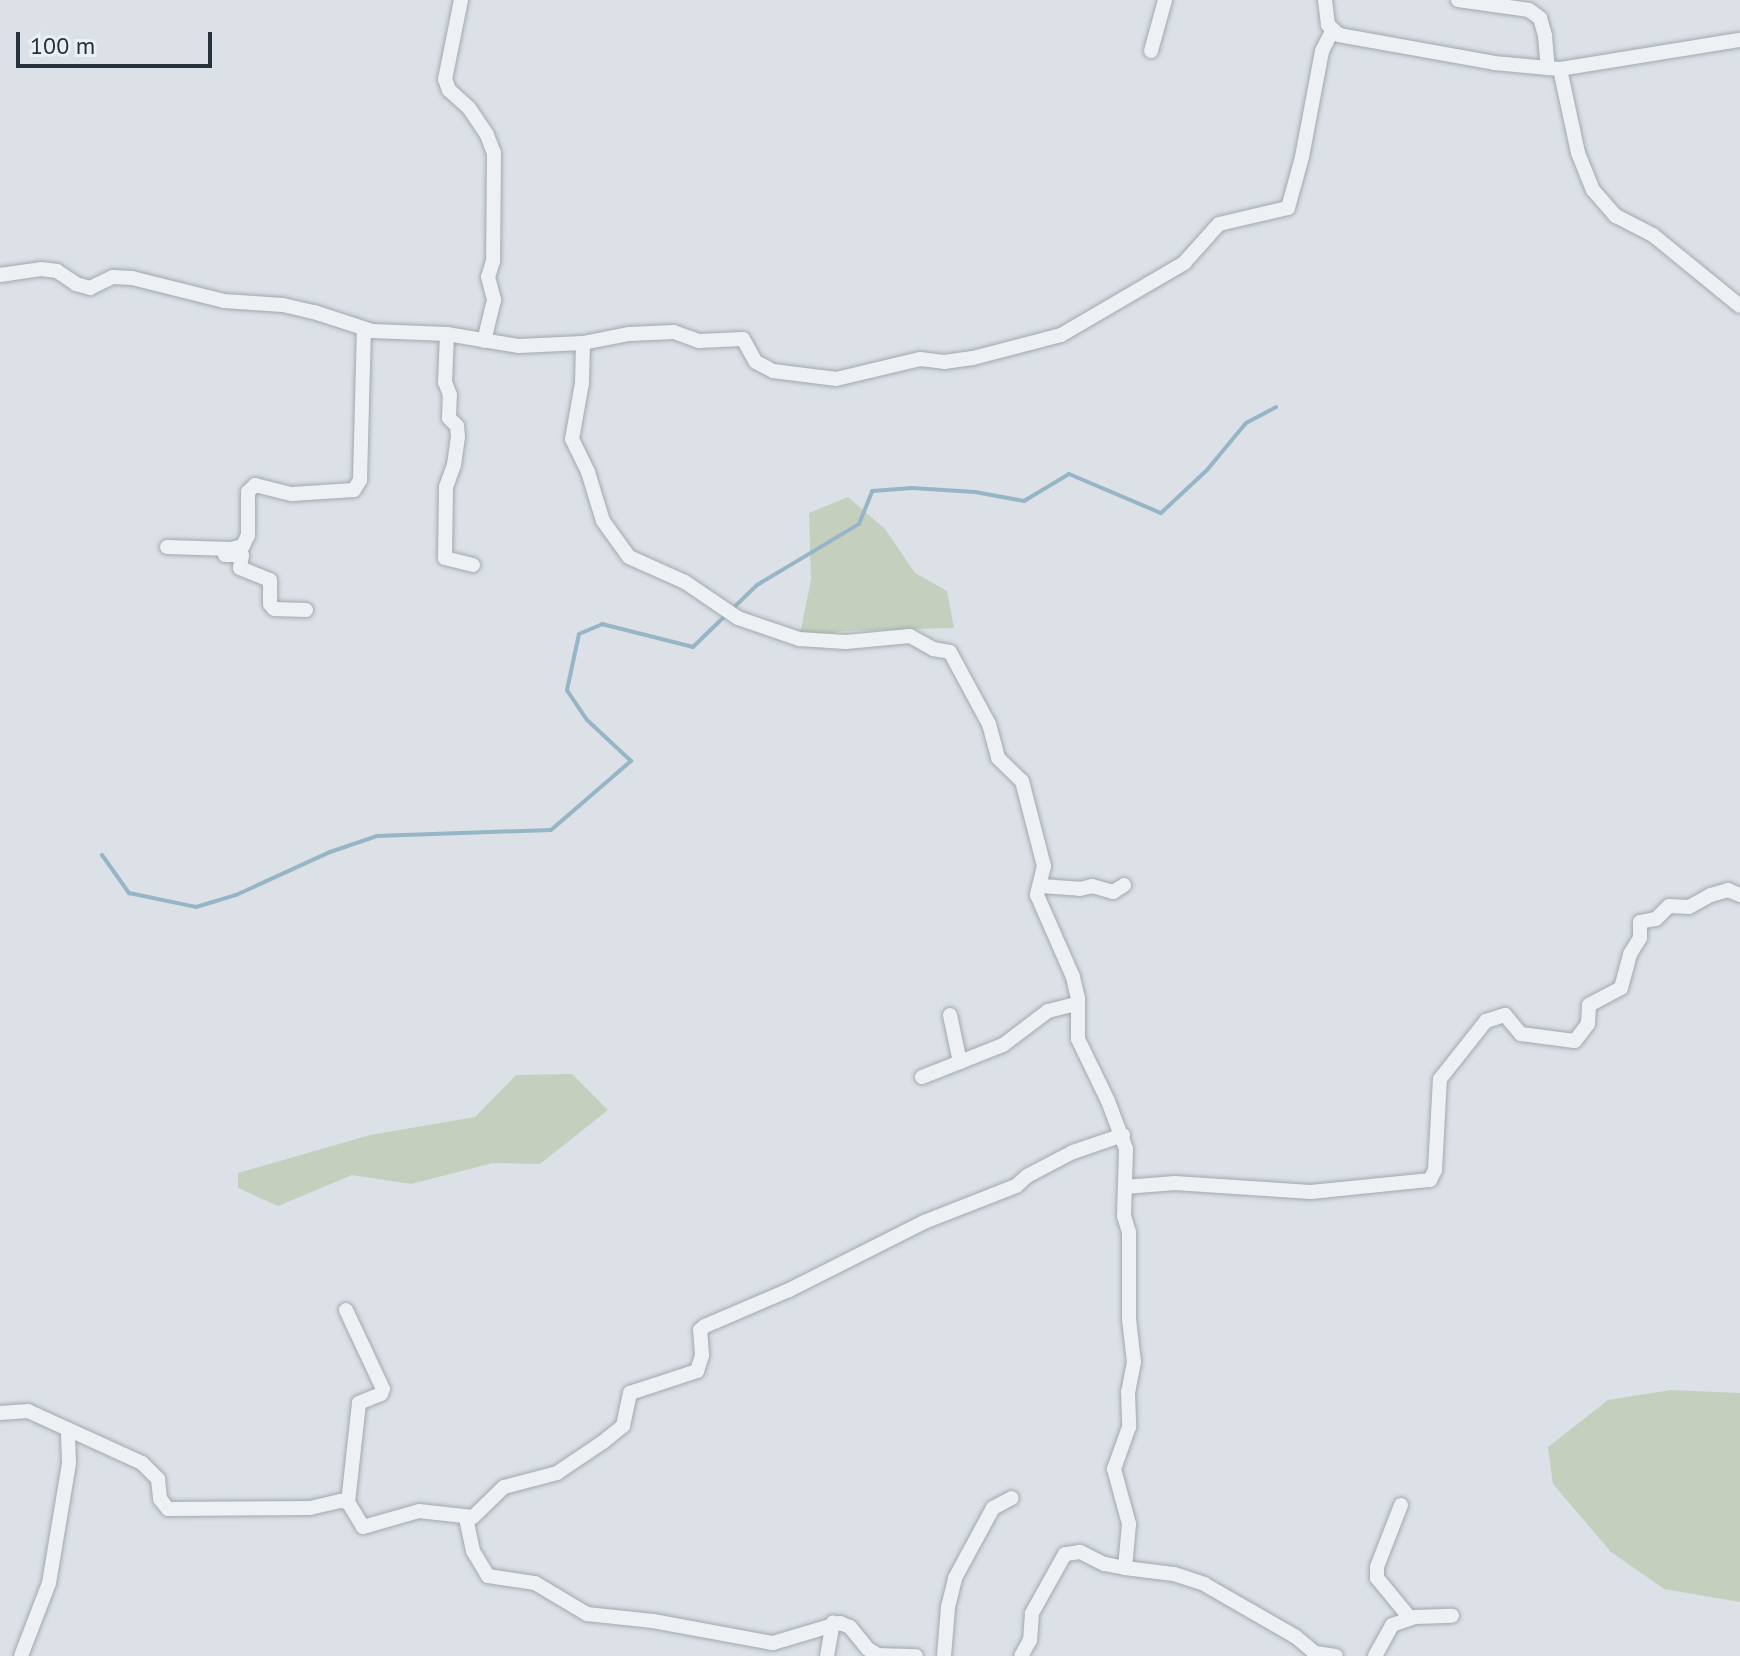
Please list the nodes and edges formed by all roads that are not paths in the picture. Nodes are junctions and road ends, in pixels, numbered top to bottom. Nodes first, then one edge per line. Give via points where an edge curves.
1 (461, 0) edge
2 (1165, 0) edge
3 (1325, 0) edge
4 (1458, 0) edge
5 (1332, 31) junction
6 (1740, 40) edge
7 (1151, 51) dead end
8 (1554, 68) junction
9 (0, 275) edge
10 (1740, 306) edge
11 (364, 329) junction
12 (447, 334) junction
13 (484, 341) junction
14 (583, 343) junction
15 (473, 565) dead end
16 (306, 610) dead end
17 (1124, 885) dead end
18 (1041, 886) junction
19 (1740, 895) edge
20 (1077, 1004) junction
21 (950, 1015) dead end
22 (960, 1062) junction
23 (922, 1077) dead end
24 (1123, 1135) junction
25 (1125, 1187) junction
26 (346, 1310) dead end
27 (0, 1413) edge
28 (68, 1432) junction
29 (1012, 1498) dead end
30 (348, 1502) junction
31 (1401, 1505) dead end
32 (466, 1518) junction
33 (1125, 1568) junction
34 (1452, 1616) dead end
35 (1410, 1618) junction
36 (833, 1623) junction
37 (1315, 1655) edge
38 (21, 1656) edge
39 (827, 1656) edge
40 (916, 1656) edge
41 (944, 1656) edge
42 (1021, 1656) edge
43 (1336, 1656) edge
44 (1375, 1656) edge

1 - 13 street via 445,79 475,117 494,153 493,261 488,277 494,300
2 - 7 street
3 - 5 street
4 - 8 street via 1534,12
5 - 8 street via 1494,63
5 - 14 street via 1320,59 1288,208 1219,224 1184,263 1061,335 973,358 920,359 836,379 773,371 756,362 743,339 699,341 674,332 615,335
6 - 8 street
8 - 10 street via 1593,190 1616,216 1653,235
9 - 11 street via 57,271 90,288 113,277 132,278 224,301 304,310
11 - 12 street
11 - 16 street via 360,480 354,490 292,494 255,485 248,492 243,546 167,547 167,554 242,555 240,568 270,580 274,609
12 - 13 street
12 - 15 street via 445,382 449,418 458,437 446,487 445,558
13 - 14 street via 519,346
14 - 18 street via 572,439 603,521 622,550 685,582 738,618 799,639 846,642 910,636 950,652 989,724 998,758 1025,788 1044,866
17 - 18 street via 1113,892 1092,886
18 - 20 street via 1037,895 1073,977
19 - 25 street via 1728,890 1689,907 1669,906 1656,919 1640,922 1640,938 1621,988 1589,1005 1588,1024 1575,1041 1521,1034 1505,1015 1486,1021 1440,1079 1430,1180 1311,1192 1175,1183
20 - 22 street via 1048,1011 1003,1045
20 - 24 street via 1078,1039
21 - 22 street
22 - 23 street
24 - 25 street
24 - 32 street via 1073,1152 1016,1186 924,1222 705,1326 700,1330 697,1371 630,1393 623,1426 603,1442 557,1473 504,1487 481,1512
25 - 33 street via 1134,1362 1129,1427 1114,1477 1129,1524
26 - 30 street via 383,1389 359,1403
27 - 28 street via 28,1411
28 - 30 street via 142,1463 158,1479 160,1499 168,1509 310,1508
28 - 38 street via 69,1463 49,1583
29 - 41 street via 993,1508 955,1578
30 - 32 street via 363,1527 419,1511
31 - 35 street via 1377,1578
32 - 36 street via 473,1551 488,1576 535,1583 587,1614 773,1643
33 - 37 street via 1204,1584 1303,1641
33 - 42 street via 1080,1552 1065,1554 1032,1613 1030,1640
34 - 35 street
35 - 44 street via 1385,1632
36 - 39 street
36 - 40 street via 850,1627 878,1655
37 - 43 street

